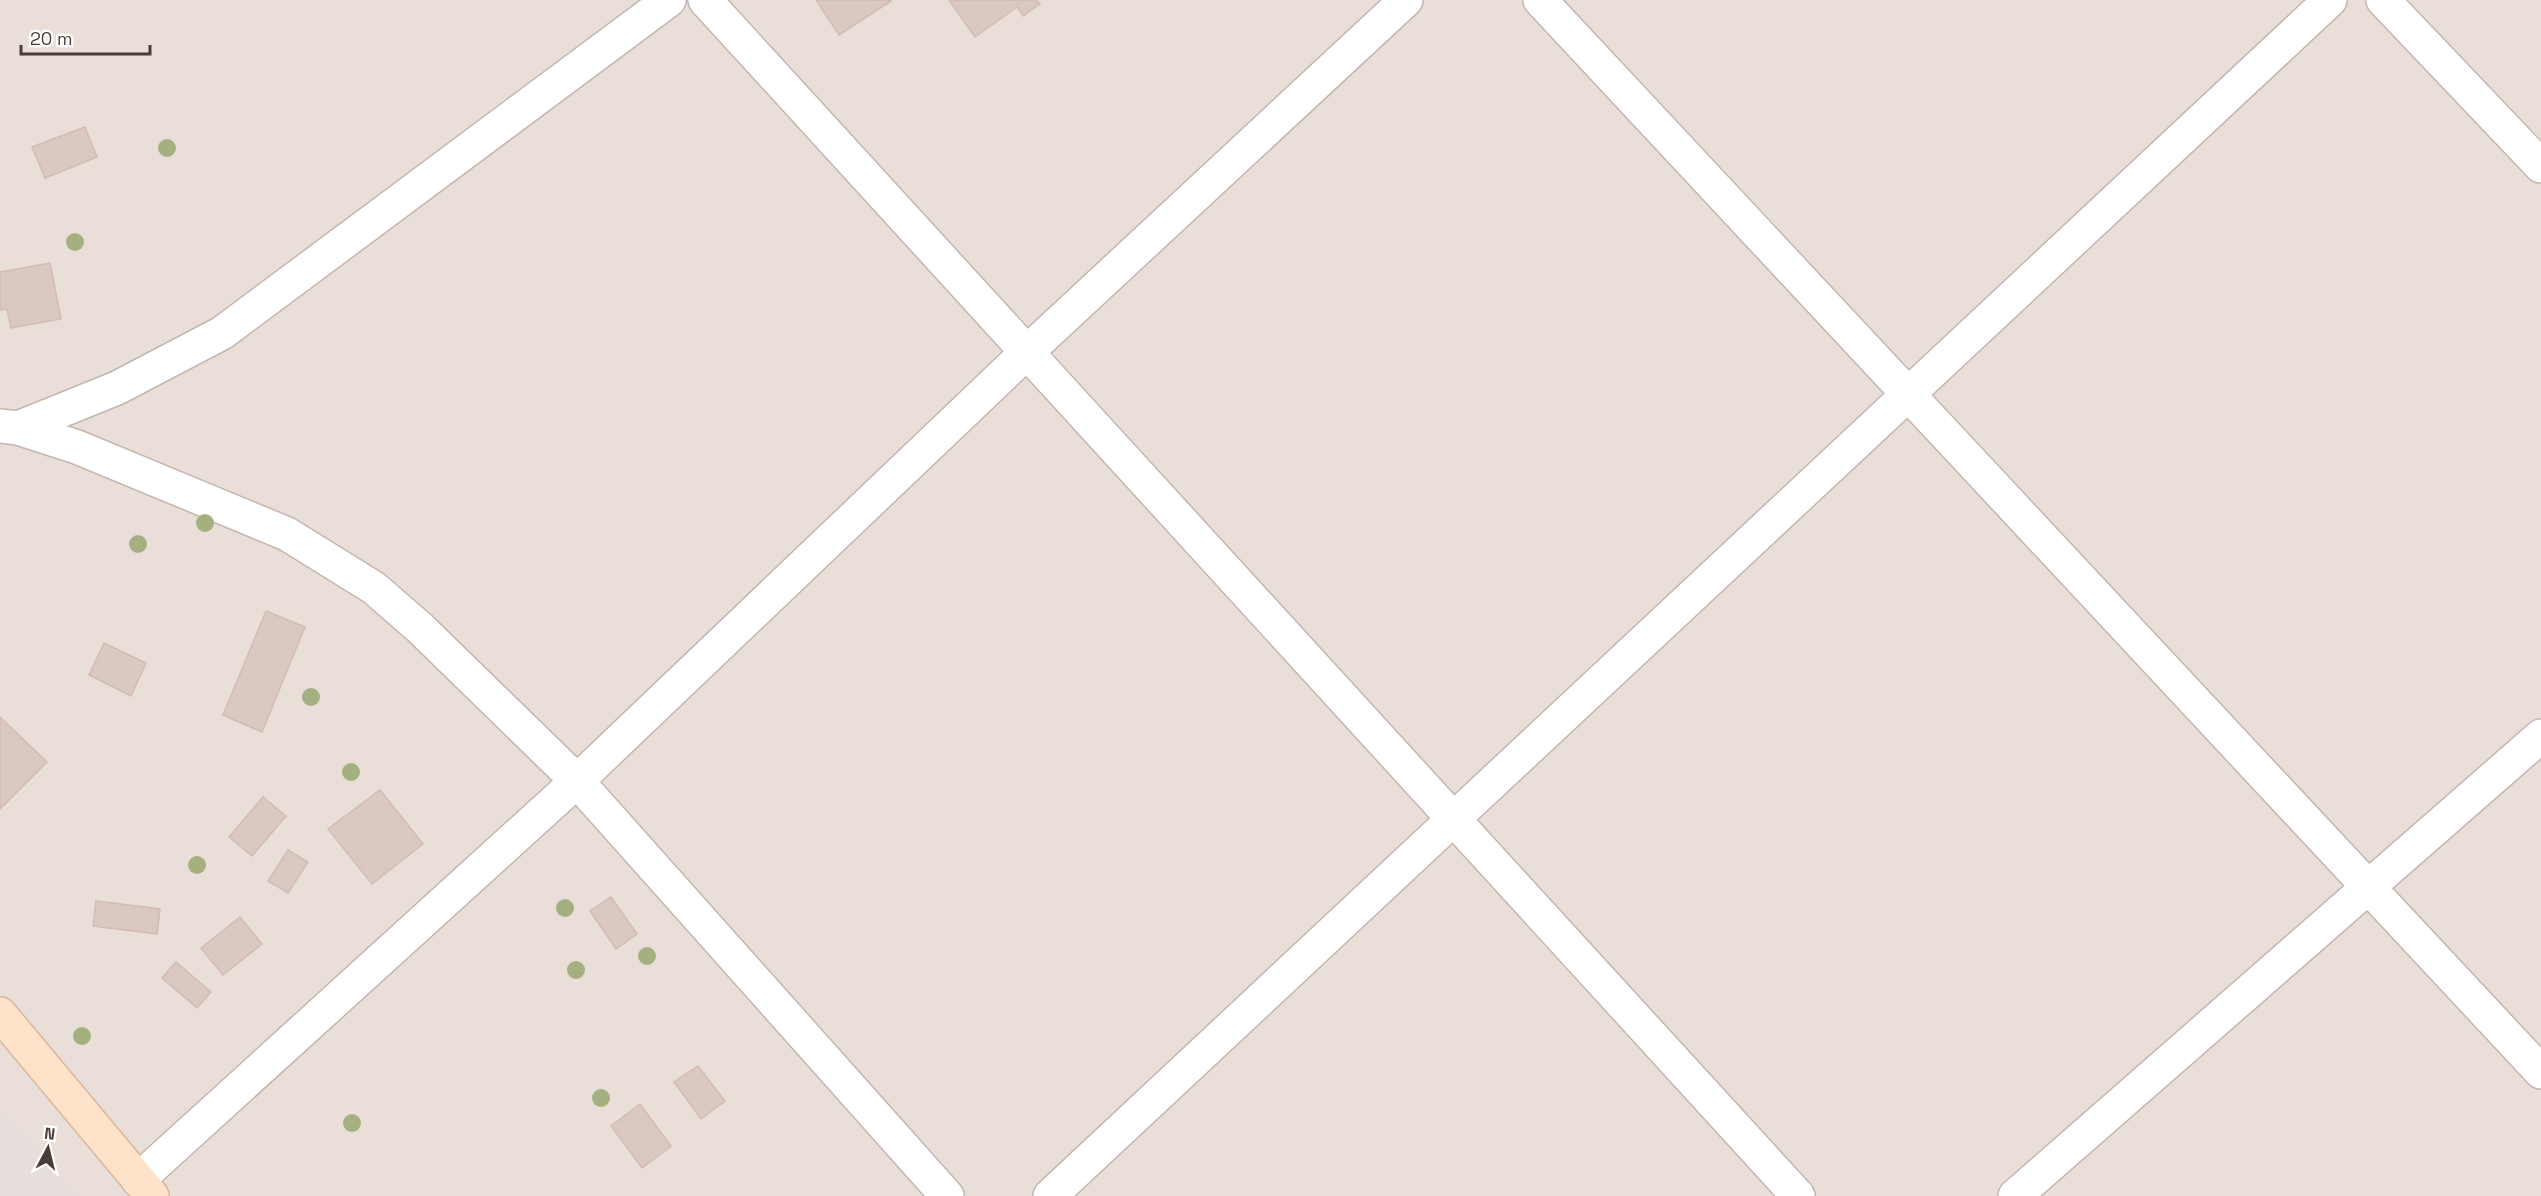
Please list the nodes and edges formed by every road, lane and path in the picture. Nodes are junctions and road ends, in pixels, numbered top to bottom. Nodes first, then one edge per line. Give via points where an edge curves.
1 (669, 0) edge
2 (705, 0) edge
3 (1406, 0) edge
4 (1540, 0) edge
5 (2330, 0) edge
6 (2383, 0) edge
7 (2541, 166) edge
8 (1027, 352) junction
9 (1908, 392) junction
10 (9, 427) edge
11 (2541, 736) edge
12 (577, 781) junction
13 (1452, 817) junction
14 (2370, 886) junction
15 (0, 1014) edge
16 (2541, 1072) edge
17 (145, 1188) edge
18 (948, 1196) edge
19 (1050, 1196) edge
20 (1798, 1196) edge
21 (2015, 1196) edge

1 - 10 street via 222,333 117,388
2 - 8 street
3 - 8 street
4 - 9 street
5 - 9 street
6 - 7 street
8 - 12 street
8 - 13 street
9 - 13 street
9 - 14 street
10 - 12 street via 77,447 167,483 287,534 323,555 374,588 420,628
11 - 14 street
12 - 17 street
12 - 18 street
13 - 19 street
13 - 20 street
14 - 16 street
14 - 21 street
15 - 17 street

